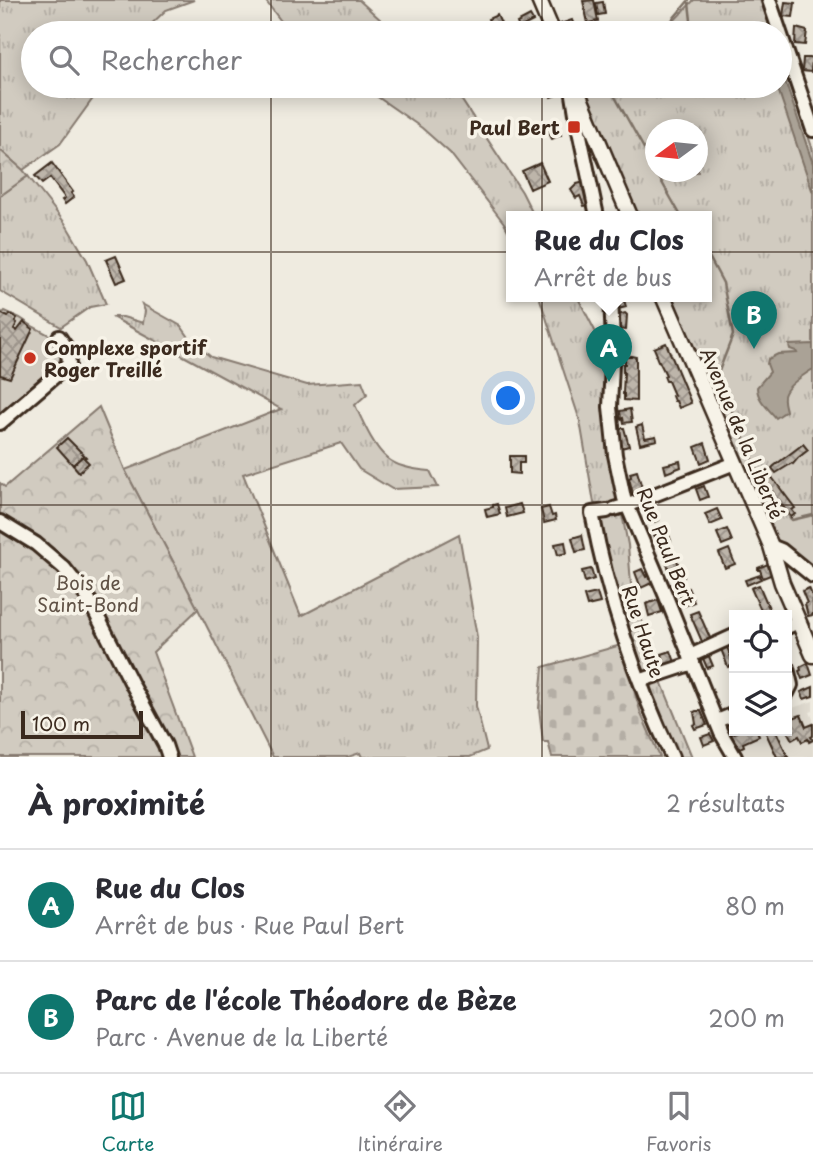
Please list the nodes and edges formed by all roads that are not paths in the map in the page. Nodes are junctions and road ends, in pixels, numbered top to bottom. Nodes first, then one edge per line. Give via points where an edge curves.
1 (539, 0) edge
2 (769, 0) edge
3 (548, 21) edge
4 (776, 21) edge
5 (792, 68) edge
6 (578, 98) edge
7 (585, 128) junction
8 (813, 130) edge
9 (596, 211) edge
10 (627, 211) edge
11 (611, 302) edge
12 (666, 302) edge
13 (60, 337) dead end
14 (0, 423) edge
15 (735, 463) junction
16 (627, 506) junction
17 (0, 522) edge
18 (771, 546) junction
19 (813, 576) edge
20 (788, 610) edge
21 (792, 625) edge
22 (813, 636) edge
23 (729, 639) edge
24 (813, 655) edge
25 (692, 660) junction
26 (641, 682) junction
27 (729, 716) edge
28 (717, 721) junction
29 (169, 757) edge
30 (671, 757) edge
31 (735, 757) edge

1 - 3 main road
2 - 4 street
5 - 8 street
6 - 7 main road
7 - 9 street
7 - 10 main road
11 - 16 street, Rue Paul Bert via 610,407
12 - 15 main road, Avenue de la Liberté
13 - 14 street via 69,364
15 - 16 street
15 - 18 main road, Avenue de la Liberté
16 - 25 street, Rue Paul Bert
16 - 26 street, Rue Haute via 592,513 604,570
17 - 29 street via 36,544 89,598
18 - 19 street
18 - 20 main road, Avenue de la Liberté
18 - 22 main road, Avenue de la Liberté
21 - 24 main road, Avenue de la Liberté
23 - 25 street
25 - 26 street
25 - 28 street, Rue Paul Bert
26 - 30 street, Rue Haute
27 - 28 street
28 - 31 street, Rue Paul Bert

